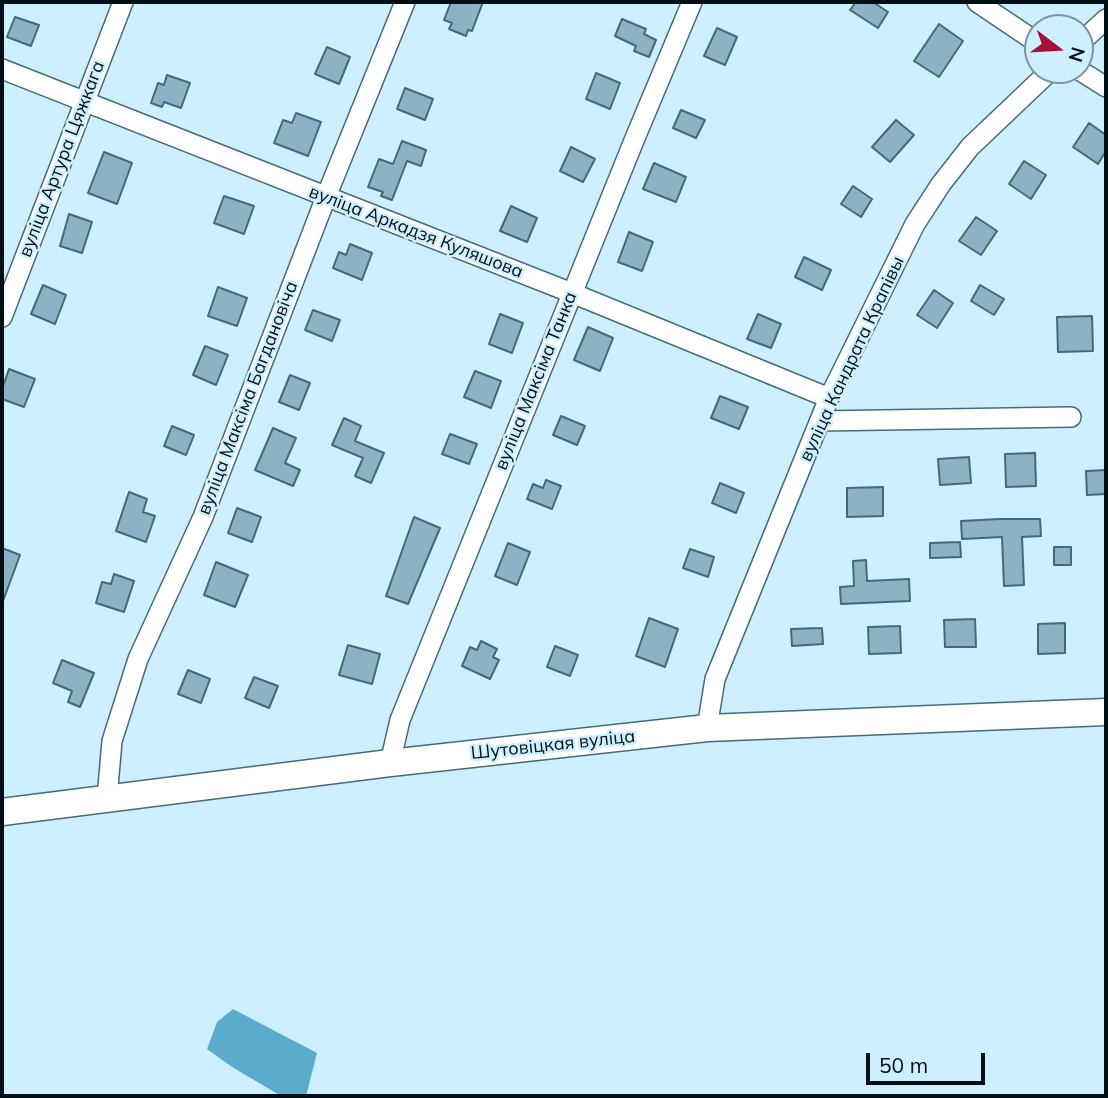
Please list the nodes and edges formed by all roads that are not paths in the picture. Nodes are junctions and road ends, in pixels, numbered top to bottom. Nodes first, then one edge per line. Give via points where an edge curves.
1 (123, 2) edge
2 (405, 2) edge
3 (692, 2) edge
4 (977, 2) edge
5 (1024, 34) edge
6 (2, 69) edge
7 (1036, 84) edge
8 (85, 101) junction
9 (326, 197) junction
10 (572, 293) junction
11 (2, 317) edge
12 (830, 398) junction
13 (1070, 417) dead end
14 (821, 421) junction
15 (1106, 712) edge
16 (706, 728) junction
17 (390, 763) junction
18 (107, 798) junction
19 (2, 812) edge

1 - 8 street, вуліца Артура Цяжкага
2 - 9 street, вуліца Максіма Багдановіча
3 - 10 street, вуліца Максіма Танка
4 - 5 street
6 - 8 street, вуліца Аркадзя Куляшова
7 - 12 street, вуліца Кандрата Крапівы via 970,147 941,184 915,225
8 - 9 street, вуліца Аркадзя Куляшова
8 - 11 street, вуліца Артура Цяжкага
9 - 10 street, вуліца Аркадзя Куляшова
9 - 18 street, вуліца Максіма Багдановіча via 203,517 138,659 112,741
10 - 12 street, вуліца Аркадзя Куляшова
10 - 17 street, вуліца Максіма Танка via 400,720
12 - 14 street, вуліца Кандрата Крапівы
13 - 14 street
14 - 16 street, вуліца Кандрата Крапівы via 715,679
15 - 16 main road, Шутовіцкая вуліца
16 - 17 main road, Шутовіцкая вуліца
17 - 18 main road, Шутовіцкая вуліца
18 - 19 main road, Шутовіцкая вуліца

